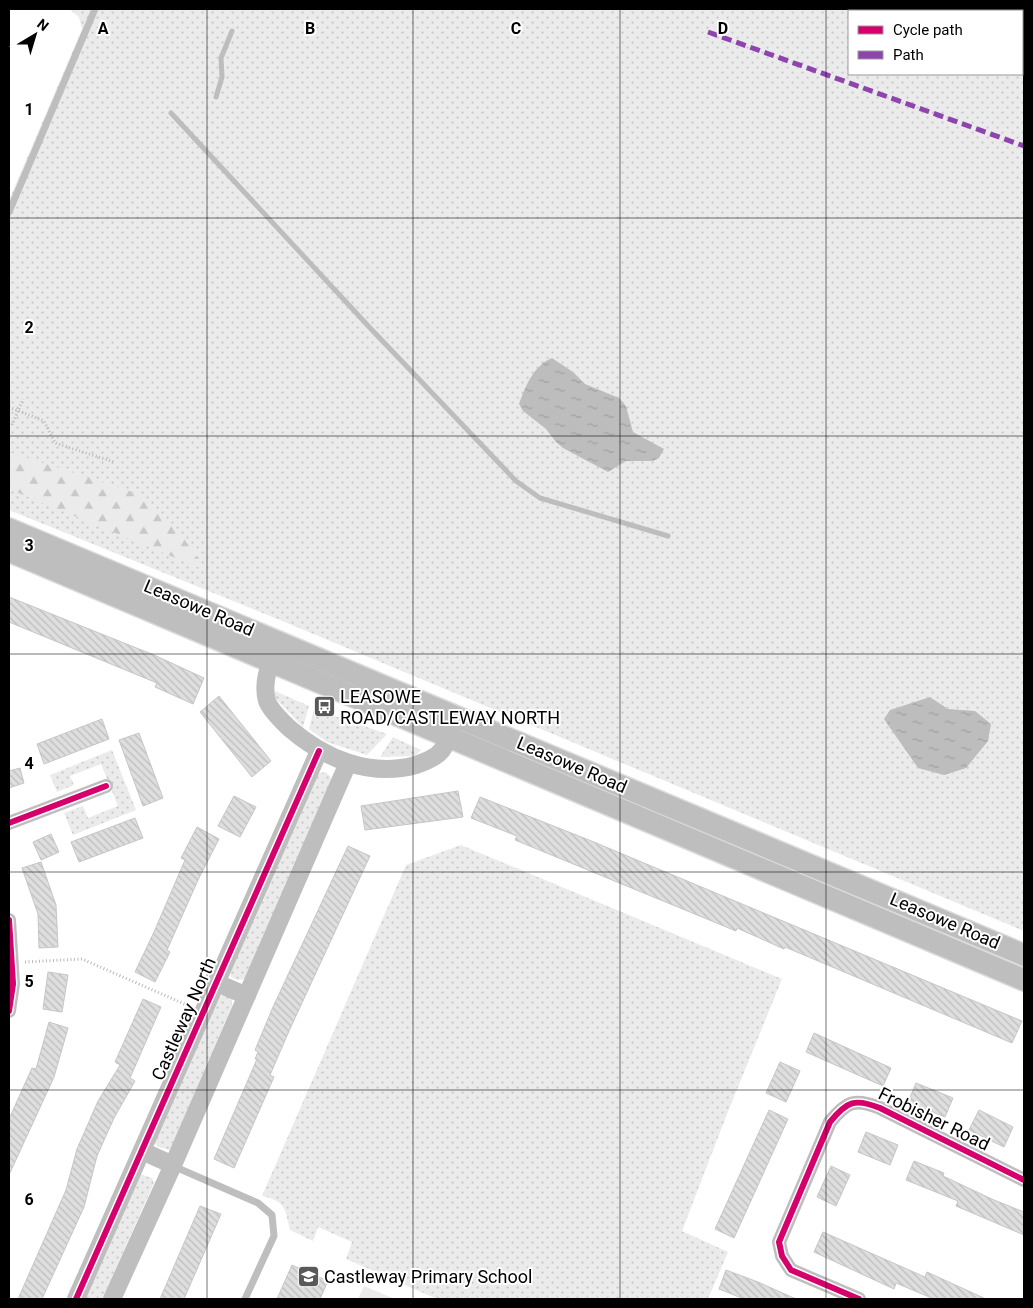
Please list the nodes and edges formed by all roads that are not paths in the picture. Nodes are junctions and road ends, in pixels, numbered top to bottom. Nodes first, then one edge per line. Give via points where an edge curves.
1 (95, 9) edge
2 (9, 212) edge
3 (9, 529) edge
4 (9, 551) edge
5 (279, 642) junction
6 (270, 662) junction
7 (457, 717) junction
8 (448, 737) junction
9 (319, 751) junction
10 (348, 764) junction
11 (106, 786) dead end
12 (9, 823) edge
13 (9, 920) edge
14 (1024, 955) edge
15 (1024, 980) edge
16 (217, 982) junction
17 (247, 996) junction
18 (9, 1011) edge
19 (142, 1151) junction
20 (173, 1165) junction
21 (1024, 1180) edge
22 (76, 1299) edge
23 (112, 1299) edge
24 (245, 1299) edge
25 (859, 1299) edge

1 - 2 lane
3 - 5 main road, Leasowe Road
4 - 6 main road, Leasowe Road
5 - 6 street
5 - 7 main road, Leasowe Road
6 - 8 main road, Leasowe Road
6 - 9 street via 265,679 268,702 283,723
7 - 8 street
7 - 14 main road, Leasowe Road
8 - 10 street via 442,751 427,761 400,769
8 - 15 main road, Leasowe Road
9 - 10 street
9 - 16 street, Castleway North
10 - 17 street
11 - 12 street
13 - 18 street via 13,984
16 - 17 street
16 - 19 street, Castleway North
17 - 20 street
19 - 20 street
19 - 22 street, Castleway North
20 - 23 street
20 - 24 lane via 258,1202 272,1215 274,1236
21 - 25 street, Frobisher Road via 880,1108 850,1102 830,1122 779,1242 782,1256 791,1270

